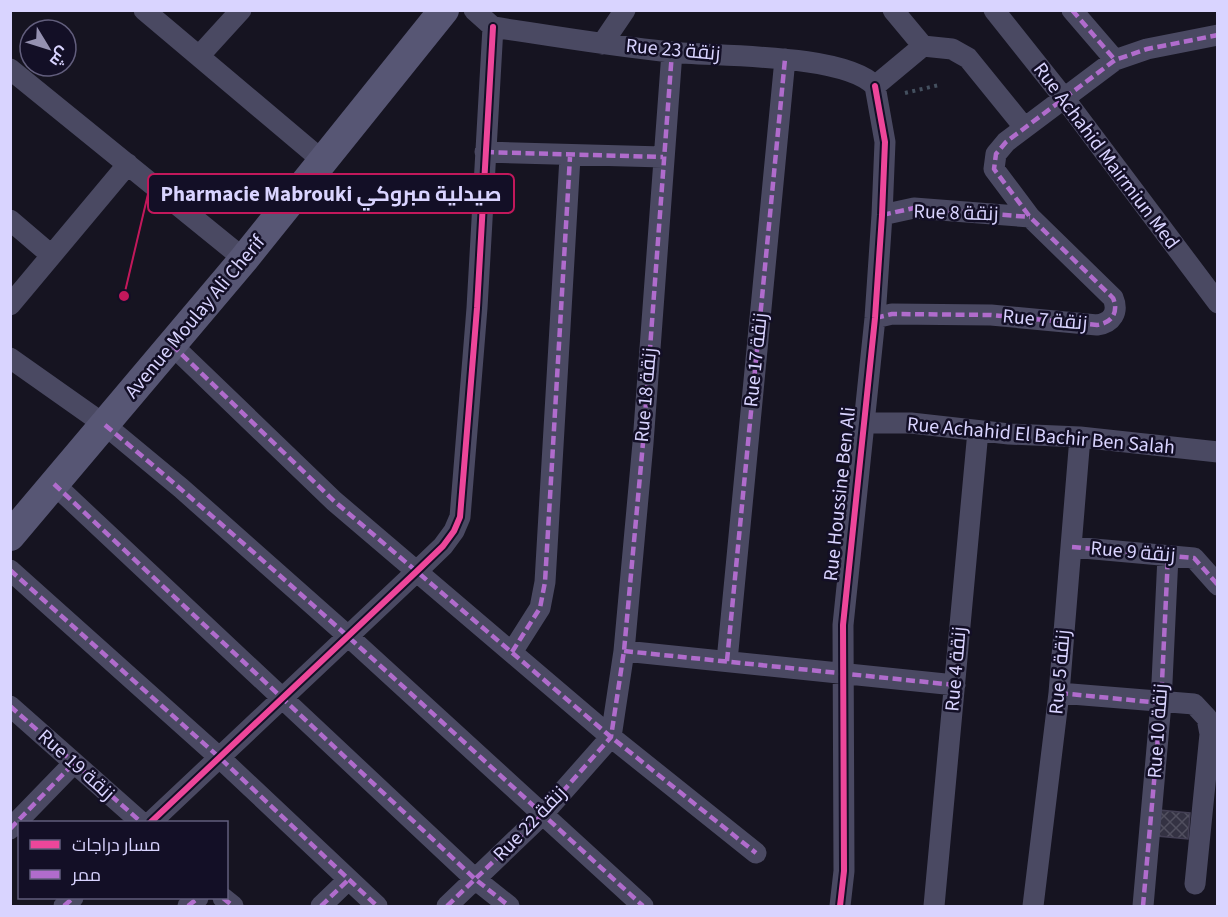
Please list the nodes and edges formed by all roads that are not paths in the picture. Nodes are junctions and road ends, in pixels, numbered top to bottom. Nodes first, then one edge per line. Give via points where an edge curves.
1 (144, 10) edge
2 (241, 10) edge
3 (444, 10) edge
4 (474, 10) edge
5 (625, 10) edge
6 (893, 10) edge
7 (994, 10) edge
8 (1072, 10) edge
9 (493, 27) junction
10 (1218, 35) edge
11 (602, 44) junction
12 (923, 46) junction
13 (672, 52) junction
14 (200, 55) junction
15 (785, 59) junction
16 (1115, 60) junction
17 (10, 69) edge
18 (876, 92) junction
19 (1064, 98) junction
20 (1024, 127) junction
21 (484, 152) junction
22 (570, 156) junction
23 (663, 157) junction
24 (323, 161) junction
25 (128, 164) junction
26 (882, 215) junction
27 (1030, 217) junction
28 (10, 220) edge
29 (51, 255) junction
30 (244, 259) junction
31 (1217, 300) edge
32 (10, 305) edge
33 (875, 318) junction
34 (172, 345) junction
35 (10, 358) edge
36 (864, 423) junction
37 (105, 425) junction
38 (978, 431) junction
39 (1080, 437) junction
40 (1218, 452) edge
41 (54, 484) junction
42 (10, 536) edge
43 (1072, 547) junction
44 (1168, 556) junction
45 (10, 570) edge
46 (416, 572) junction
47 (1218, 585) edge
48 (348, 636) junction
49 (624, 651) junction
50 (512, 652) junction
51 (727, 661) junction
52 (842, 674) junction
53 (955, 685) junction
54 (1059, 693) junction
55 (283, 699) junction
56 (1161, 703) junction
57 (10, 706) edge
58 (610, 737) junction
59 (220, 758) junction
60 (73, 764) junction
61 (543, 815) junction
62 (140, 821) edge
63 (152, 821) edge
64 (10, 829) edge
65 (756, 854) dead end
66 (475, 879) junction
67 (348, 880) junction
68 (1195, 884) dead end
69 (321, 906) edge
70 (377, 906) edge
71 (447, 906) edge
72 (509, 906) edge
73 (643, 906) edge
74 (840, 906) edge
75 (934, 906) edge
76 (1033, 906) edge
77 (1143, 906) edge

1 - 14 street
2 - 14 street
3 - 24 street, Avenue Moulay Ali Cherif
4 - 9 street
5 - 11 street
6 - 12 street
7 - 19 street, Rue Achahid Mairmiun Med
8 - 16 street
9 - 11 street, Rue 23 زنقة
9 - 21 street
10 - 16 street via 1147,49
11 - 13 street, Rue 23 زنقة
12 - 18 street
12 - 20 street via 952,49 968,58
13 - 15 street, Rue 23 زنقة
13 - 23 street, Rue 18 زنقة
14 - 24 street
15 - 18 street, Rue 23 زنقة via 858,73
15 - 51 street, Rue 17 زنقة
16 - 19 street
17 - 25 street
18 - 26 street, Rue Houssine Ben Ali via 885,142
19 - 20 street
19 - 31 street, Rue Achahid Mairmiun Med
20 - 27 street via 999,149 993,162 998,176
21 - 22 street
21 - 46 street via 477,308 460,517 443,546
22 - 23 street
22 - 50 street via 545,582 540,608
23 - 49 street, Rue 18 زنقة
24 - 30 street, Avenue Moulay Ali Cherif
25 - 29 street
25 - 30 street
26 - 27 street, Rue 8 زنقة via 914,208
26 - 33 street, Rue Houssine Ben Ali
27 - 33 street, Rue 7 زنقة via 1113,298 1116,308 1112,319 1097,325 991,315 892,314
28 - 29 street
29 - 32 street
30 - 34 street, Avenue Moulay Ali Cherif
33 - 36 street, Rue Houssine Ben Ali
34 - 37 street, Avenue Moulay Ali Cherif
34 - 46 street via 283,455
35 - 37 street
36 - 38 street, Rue Achahid El Bachir Ben Salah via 911,423
36 - 52 street, Rue Houssine Ben Ali via 843,625
37 - 41 street, Avenue Moulay Ali Cherif
37 - 48 street
38 - 39 street, Rue Achahid El Bachir Ben Salah
38 - 53 street, Rue 4 زنقة
39 - 40 street, Rue Achahid El Bachir Ben Salah
39 - 43 street, Rue 5 زنقة
41 - 42 street, Avenue Moulay Ali Cherif
41 - 55 street
43 - 44 street, Rue 9 زنقة
43 - 54 street, Rue 5 زنقة
44 - 47 street, Rue 9 زنقة via 1194,558
44 - 56 street, Rue 10 زنقة
45 - 59 street
46 - 48 street
46 - 50 street
48 - 55 street
48 - 61 street
49 - 51 street
49 - 58 street, Rue 18 زنقة
50 - 58 street
51 - 52 street
52 - 53 street
52 - 74 street, Rue Houssine Ben Ali
53 - 75 street, Rue 4 زنقة
54 - 56 street
54 - 76 street, Rue 5 زنقة
55 - 59 street
55 - 66 street
56 - 68 street via 1194,704 1204,712 1210,728
56 - 77 street, Rue 10 زنقة
57 - 60 street, Rue 19 زنقة
58 - 61 street, Rue 22 زنقة
58 - 65 street
59 - 63 street
59 - 67 street
60 - 62 street, Rue 19 زنقة
60 - 64 street
61 - 66 street, Rue 22 زنقة
61 - 73 street
66 - 71 street, Rue 22 زنقة
66 - 72 street
67 - 69 street
67 - 70 street

